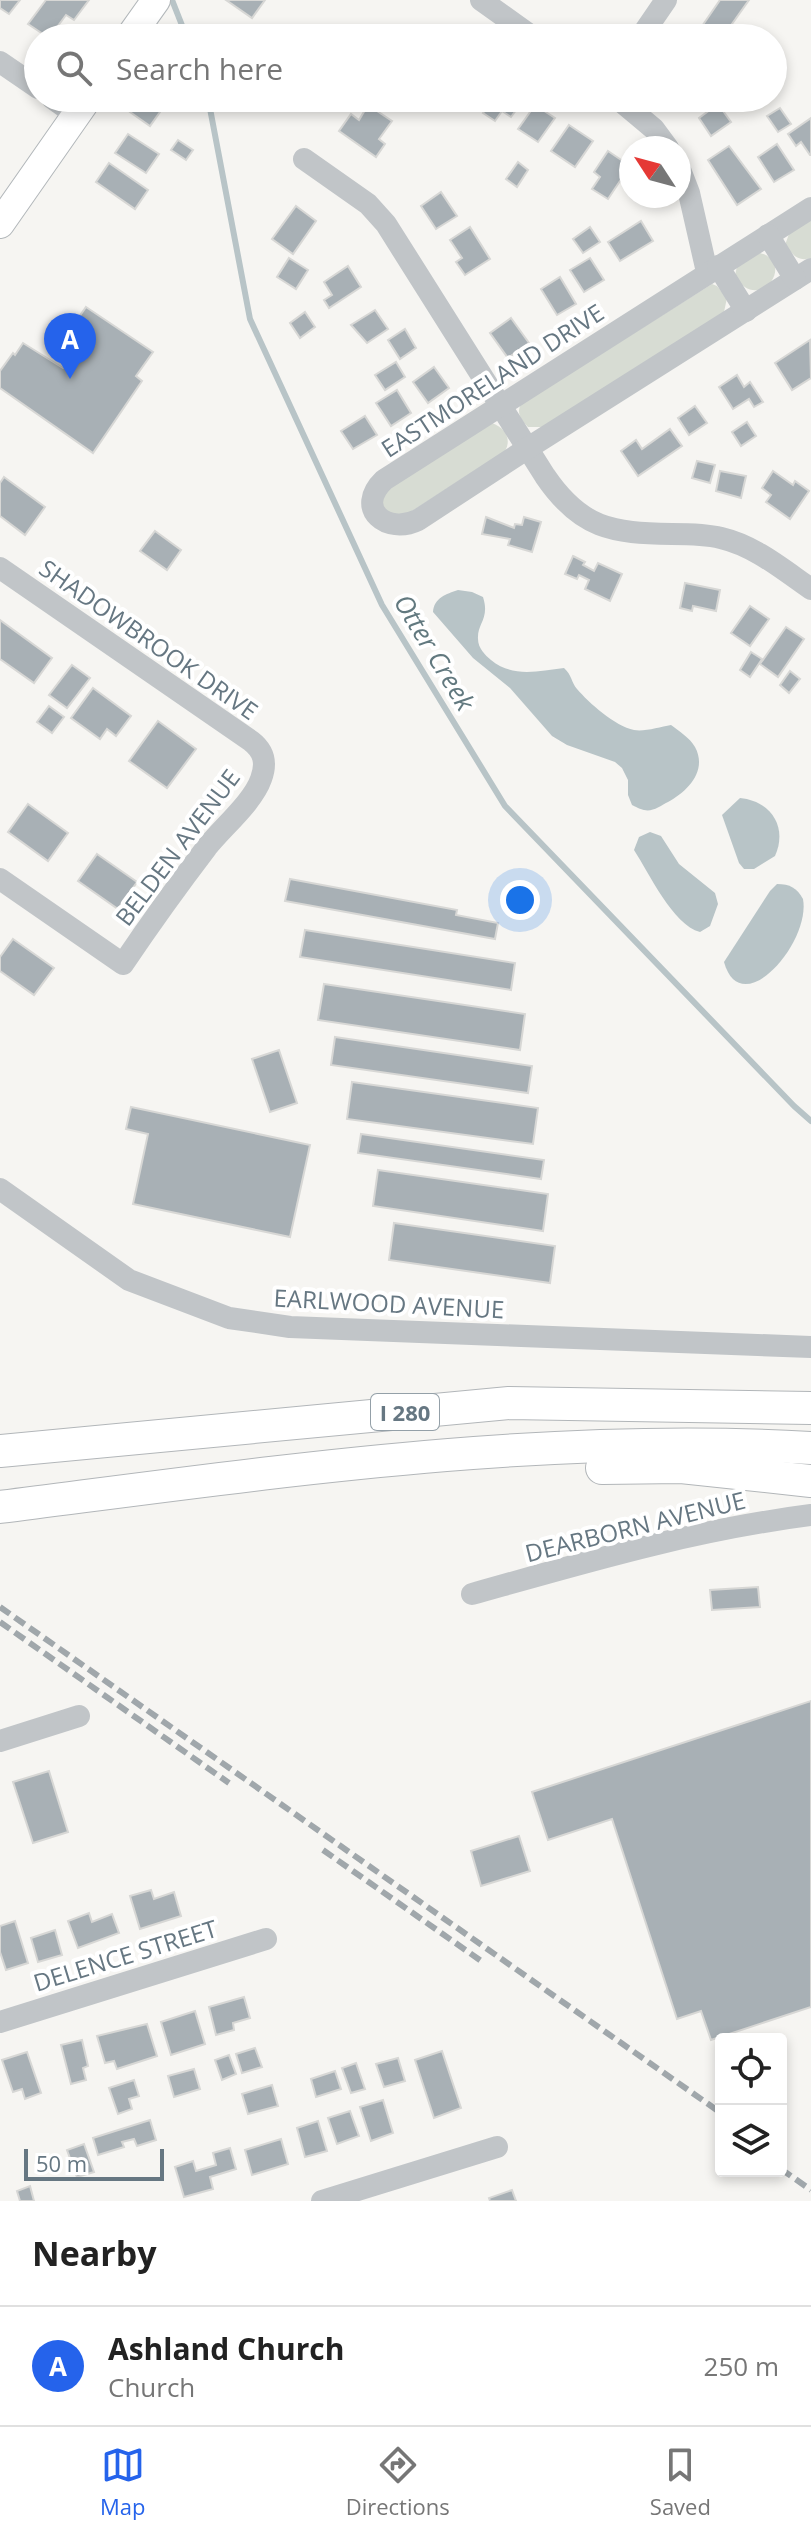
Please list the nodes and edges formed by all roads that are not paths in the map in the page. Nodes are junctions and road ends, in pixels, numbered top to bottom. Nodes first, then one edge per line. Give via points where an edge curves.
1 (156, 0) edge
2 (481, 0) edge
3 (666, 0) edge
4 (139, 24) edge
5 (514, 24) edge
6 (650, 24) edge
7 (0, 62) edge
8 (24, 78) edge
9 (78, 112) edge
10 (634, 112) edge
11 (658, 136) edge
12 (304, 159) dead end
13 (691, 200) edge
14 (811, 208) edge
15 (0, 224) edge
16 (768, 235) junction
17 (712, 269) junction
18 (803, 274) edge
19 (746, 311) junction
20 (500, 405) junction
21 (528, 448) junction
22 (0, 568) edge
23 (811, 589) edge
24 (265, 757) joint
25 (0, 879) edge
26 (0, 1189) edge
27 (811, 1347) edge
28 (811, 1408) edge
29 (811, 1448) edge
30 (0, 1451) edge
31 (331, 1465) junction
32 (811, 1481) edge
33 (0, 1507) edge
34 (811, 1515) edge
35 (472, 1594) dead end
36 (79, 1716) dead end
37 (0, 1741) edge
38 (266, 1939) dead end
39 (0, 2022) edge
40 (497, 2147) dead end
41 (322, 2201) edge

1 - 4 main road
2 - 5 street
3 - 6 street
7 - 8 street
9 - 15 main road
10 - 11 street
12 - 20 street via 377,213
13 - 17 street
14 - 16 street, EASTMORELAND DRIVE
16 - 17 street, EASTMORELAND DRIVE
16 - 18 street
17 - 19 street
17 - 20 street, EASTMORELAND DRIVE
18 - 19 street, EASTMORELAND DRIVE
19 - 21 street, EASTMORELAND DRIVE
20 - 21 street
20 - 21 street, EASTMORELAND DRIVE via 384,480 375,489 373,511 393,525 405,526
21 - 23 street via 558,494 599,525 626,533 726,539 760,553
22 - 24 street, SHADOWBROOK DRIVE via 251,741
24 - 25 street, BELDEN AVENUE via 261,782 123,964
26 - 27 street, EARLWOOD AVENUE via 129,1280 229,1318 290,1327
28 - 30 highway, I 280 via 509,1403
29 - 31 highway, I 280 via 731,1443 564,1447
31 - 32 highway via 486,1470 681,1467
31 - 33 highway, I 280
34 - 35 street, DEARBORN AVENUE via 647,1544
36 - 37 street
38 - 39 street, DELENCE STREET
40 - 41 street

